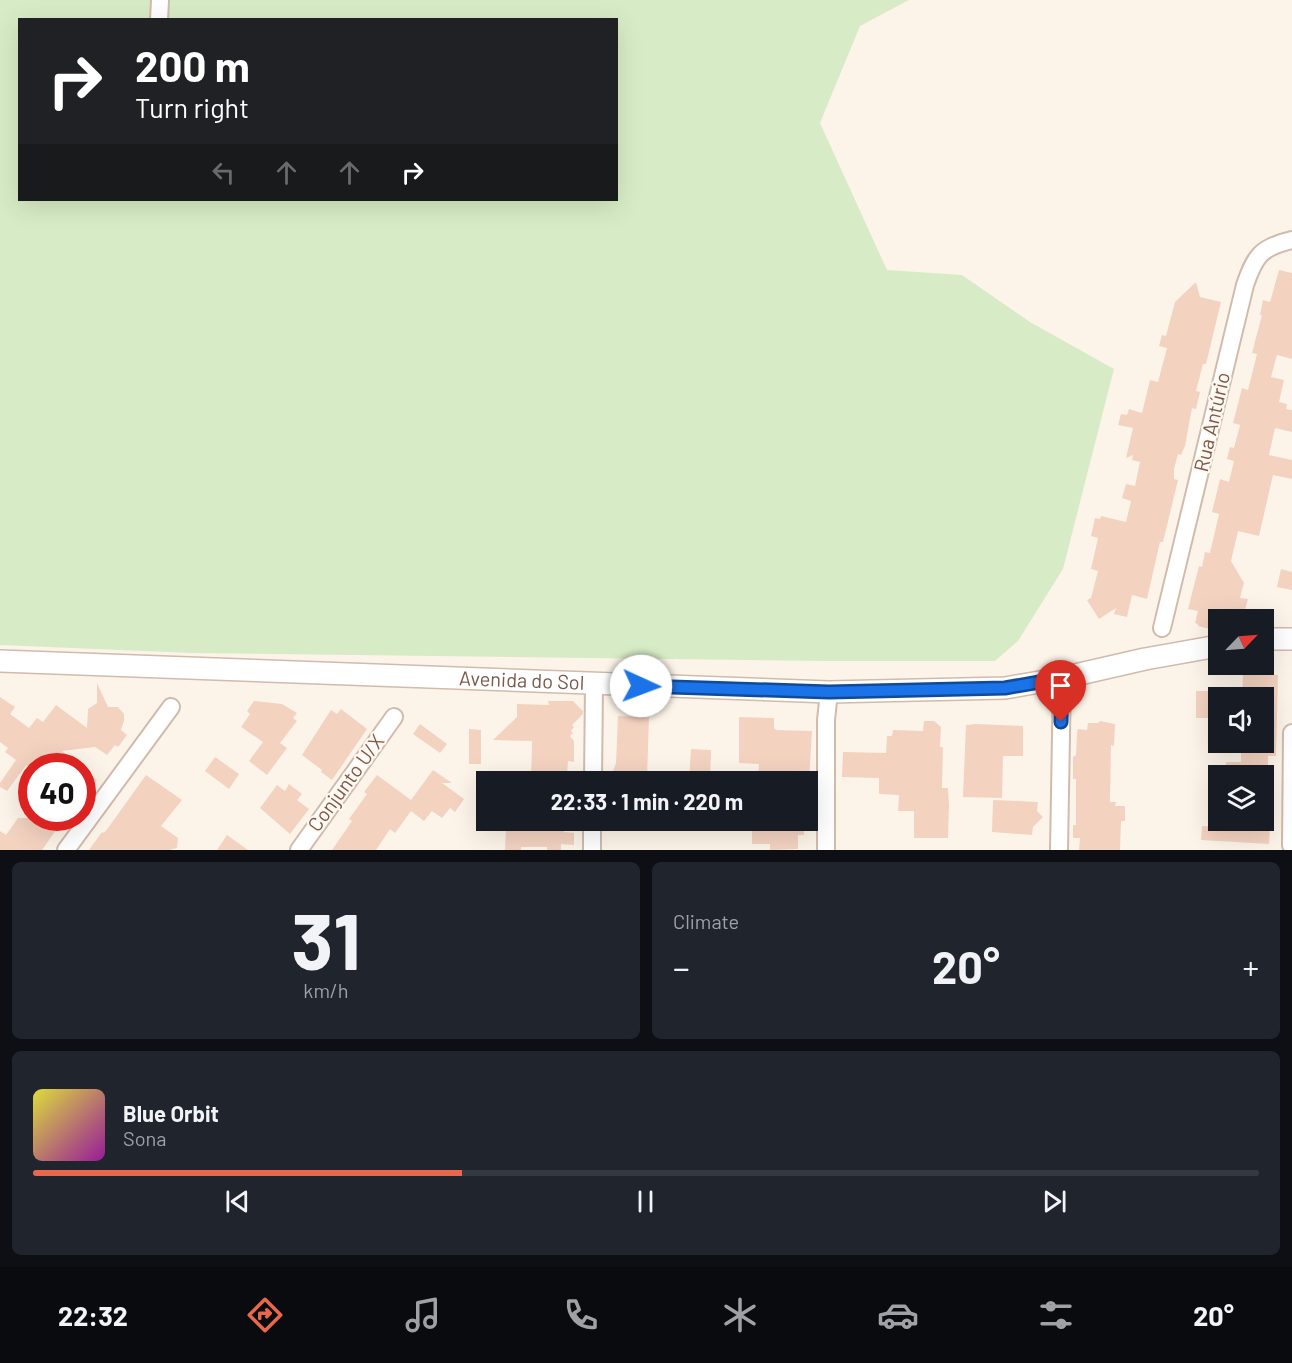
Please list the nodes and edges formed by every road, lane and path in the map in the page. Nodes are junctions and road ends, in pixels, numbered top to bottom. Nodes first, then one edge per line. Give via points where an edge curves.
1 (160, 0) edge
2 (159, 18) edge
3 (1292, 240) edge
4 (1162, 628) dead end
5 (1274, 639) edge
6 (1292, 639) edge
7 (1208, 648) edge
8 (0, 661) edge
9 (1062, 678) junction
10 (594, 684) junction
11 (829, 692) junction
12 (171, 706) dead end
13 (394, 717) dead end
14 (1292, 733) edge
15 (593, 771) edge
16 (592, 831) edge
17 (1291, 845) edge
18 (66, 850) edge
19 (298, 850) edge
20 (592, 850) edge
21 (826, 850) edge
22 (1059, 850) edge

1 - 2 street
3 - 4 street, Rua Antúrio via 1266,248 1257,256 1245,285
5 - 6 street
7 - 9 street, Avenida do Sol
8 - 10 street, Avenida do Sol
9 - 11 street, Avenida do Sol via 1005,688
9 - 22 street
10 - 11 street, Avenida do Sol
10 - 15 street
11 - 21 street
12 - 18 street
13 - 19 street, Conjunto U/X
14 - 17 street
16 - 20 street

